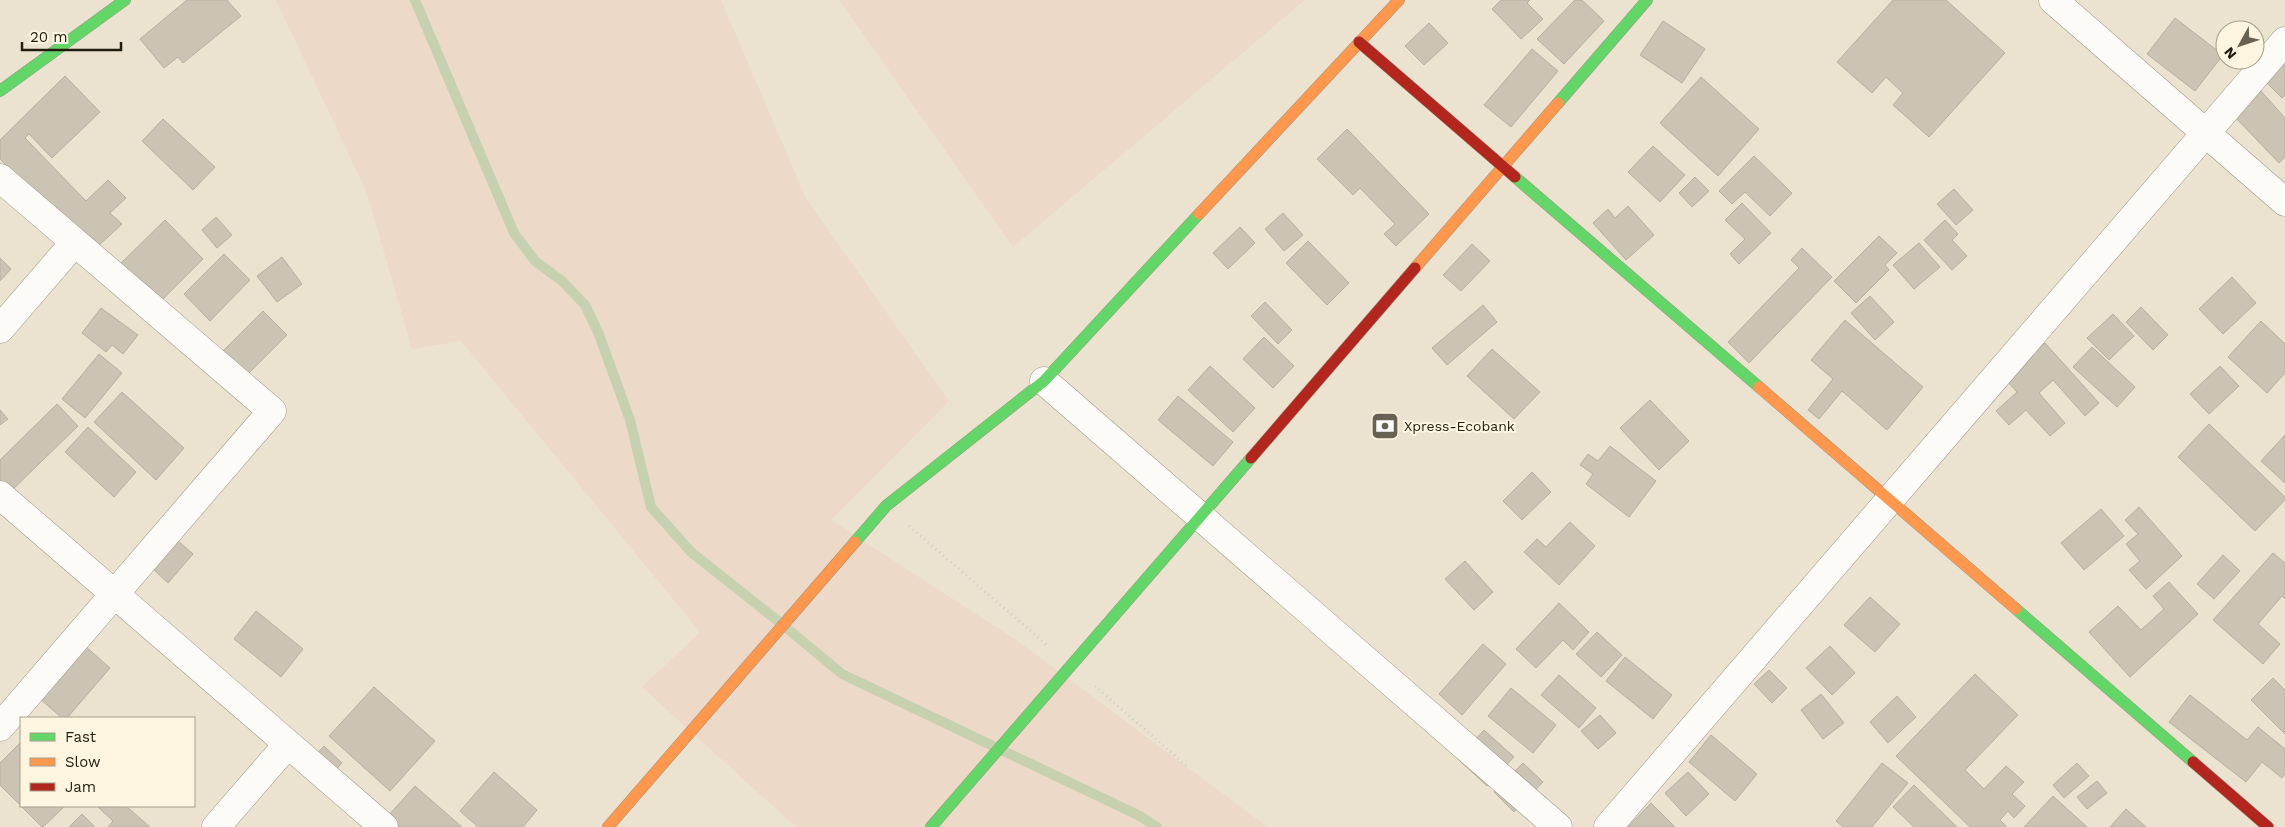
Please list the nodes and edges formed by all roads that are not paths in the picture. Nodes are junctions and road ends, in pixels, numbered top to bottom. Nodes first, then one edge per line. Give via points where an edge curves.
1 (124, 0) edge
2 (1399, 0) edge
3 (1647, 0) edge
4 (2053, 0) edge
5 (2285, 41) edge
6 (1360, 42) junction
7 (0, 91) edge
8 (2206, 133) junction
9 (1503, 166) junction
10 (0, 178) edge
11 (2285, 202) edge
12 (75, 242) junction
13 (0, 329) edge
14 (1044, 381) junction
15 (0, 495) edge
16 (1890, 500) junction
17 (1200, 516) junction
18 (114, 594) junction
19 (0, 727) edge
20 (288, 744) junction
21 (216, 827) edge
22 (384, 827) edge
23 (608, 827) edge
24 (931, 827) edge
25 (1558, 827) edge
26 (1608, 827) edge
27 (2268, 827) edge

1 - 7 main road
2 - 6 main road
3 - 9 main road
4 - 8 street
5 - 8 street
6 - 9 main road
6 - 14 main road
8 - 11 street
8 - 16 street
9 - 16 main road
9 - 17 main road
10 - 12 street
12 - 13 street
12 - 18 street via 272,411
14 - 17 street
14 - 23 main road via 886,506
15 - 18 street
16 - 26 street
16 - 27 main road
17 - 24 main road
17 - 25 street
18 - 19 street
18 - 20 street
20 - 21 street
20 - 22 street

